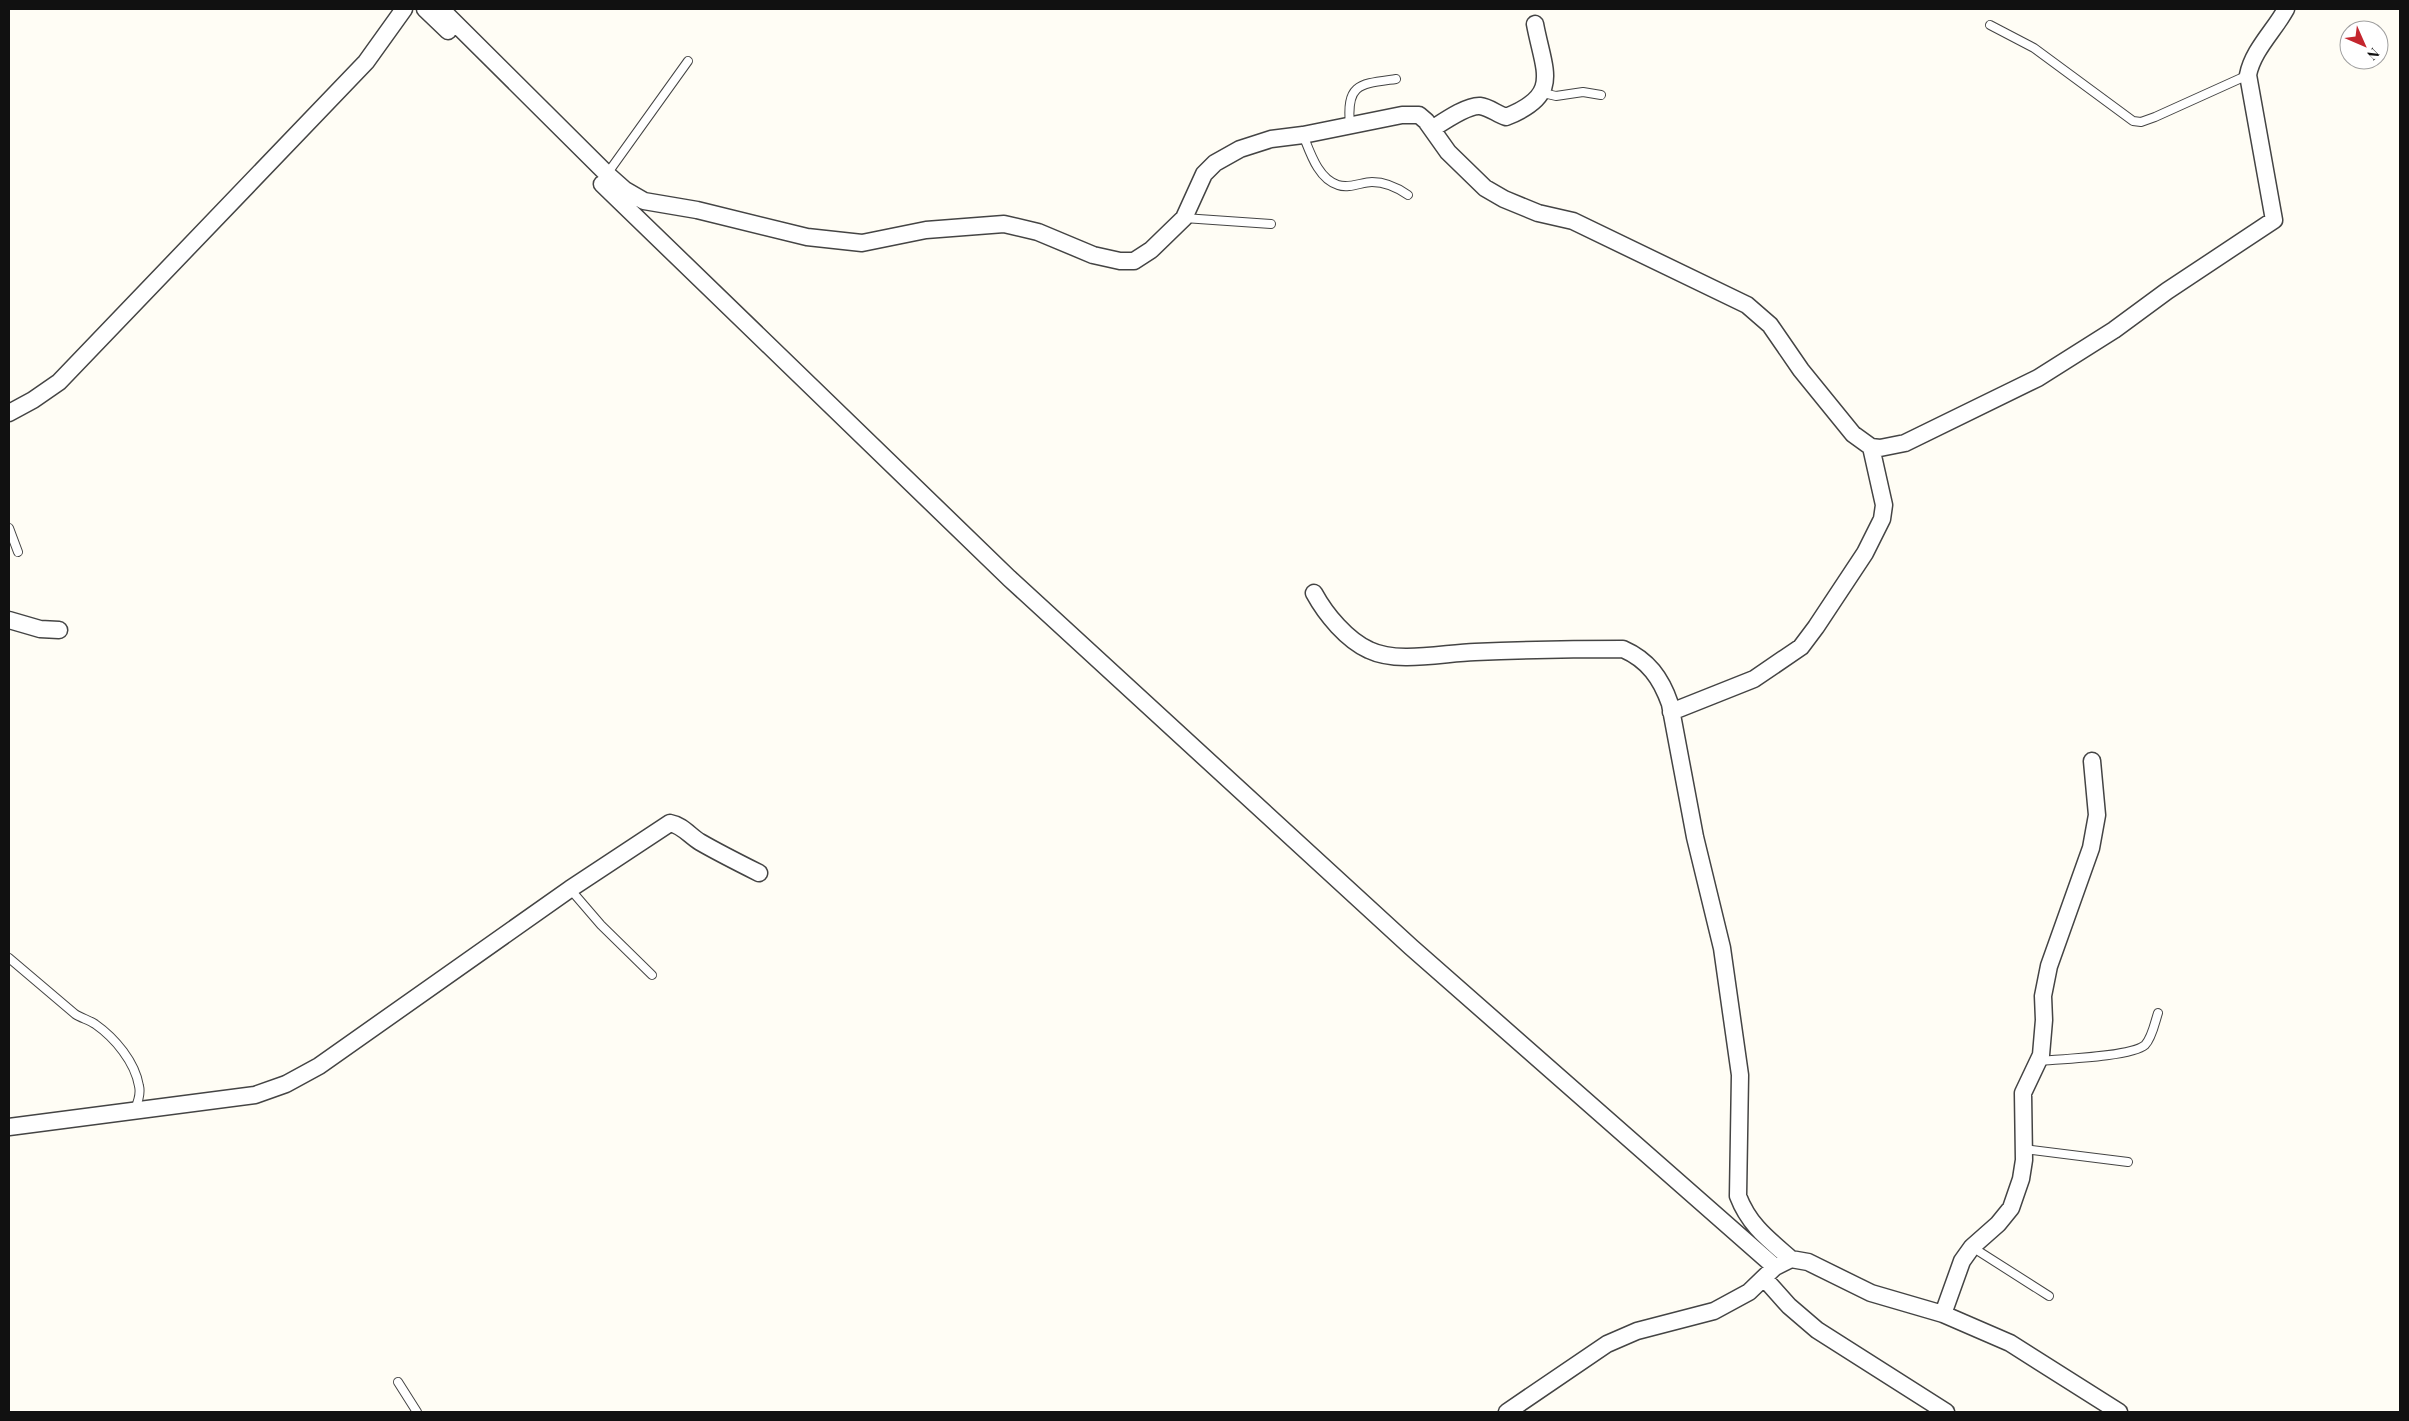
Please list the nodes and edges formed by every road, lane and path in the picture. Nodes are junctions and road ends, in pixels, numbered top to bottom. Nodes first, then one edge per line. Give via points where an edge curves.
1 (404, 9) edge
2 (425, 9) edge
3 (441, 9) edge
4 (2286, 9) edge
5 (1535, 24) dead end
6 (1990, 25) dead end
7 (688, 61) dead end
8 (2248, 76) junction
9 (1396, 79) dead end
10 (1543, 93) junction
11 (1601, 96) dead end
12 (1350, 125) junction
13 (1432, 129) junction
14 (1304, 135) junction
15 (607, 174) junction
16 (1408, 195) dead end
17 (1184, 218) junction
18 (1271, 224) dead end
19 (9, 412) edge
20 (1871, 447) junction
21 (9, 528) edge
22 (18, 552) dead end
23 (1314, 594) dead end
24 (9, 620) edge
25 (59, 630) dead end
26 (1671, 712) junction
27 (2092, 761) dead end
28 (759, 873) dead end
29 (570, 889) junction
30 (9, 958) edge
31 (652, 975) dead end
32 (2158, 1013) dead end
33 (2038, 1061) junction
34 (136, 1109) junction
35 (9, 1127) edge
36 (2024, 1149) junction
37 (2128, 1162) dead end
38 (1972, 1247) junction
39 (1791, 1259) junction
40 (1770, 1273) junction
41 (2049, 1296) dead end
42 (1943, 1314) junction
43 (398, 1382) dead end
44 (418, 1412) edge
45 (1507, 1412) edge
46 (1946, 1412) edge
47 (2119, 1412) edge

1 - 19 street via 366,62 59,382 34,400
2 - 40 street via 1009,578
3 - 15 street
4 - 8 street via 2262,44
5 - 10 street via 1545,77
6 - 8 lane via 2034,48 2133,121 2154,117
7 - 15 lane
8 - 20 street via 2273,221 2038,378 1905,443
9 - 12 lane via 1364,84 1355,90 1350,100
10 - 11 lane via 1556,96 1582,92
10 - 13 street via 1531,105 1506,117 1479,106
12 - 13 street via 1411,114 1419,115
12 - 14 street
13 - 20 street via 1448,152 1485,188 1504,200 1538,213 1573,221 1747,305 1770,325 1801,370 1853,434
14 - 16 lane via 1316,164 1338,186 1373,182 1395,186
14 - 17 street via 1271,139 1240,149 1215,163 1204,174
15 - 17 street via 644,202 697,210 807,237 862,243 926,230 1004,224 1038,232 1093,255 1134,261 1151,250
17 - 18 lane
20 - 26 street via 1884,505 1882,519 1865,553 1801,647 1754,679
21 - 22 lane
23 - 26 street via 1337,625 1362,646 1394,656 1623,648 1637,655 1652,670 1666,691
24 - 25 street
26 - 39 street via 1695,836 1722,948 1740,1075 1738,1196 1753,1224
27 - 33 street via 2097,815 2091,848 2049,966 2043,996 2042,1043
28 - 29 street via 670,823
29 - 31 lane
29 - 34 street via 319,1066 286,1084 255,1095
30 - 34 lane via 75,1014 106,1032 120,1048 140,1087
32 - 33 lane via 2146,1042 2139,1048 2110,1055
33 - 36 street via 2023,1094
34 - 35 street
36 - 37 lane
36 - 38 street via 2021,1179 2011,1208
38 - 41 lane
38 - 42 street via 1962,1261
39 - 40 street
39 - 42 street via 1808,1262 1871,1293
40 - 45 street via 1750,1292 1714,1311 1637,1331 1608,1344
40 - 46 street via 1789,1306 1817,1330
42 - 47 street via 2010,1343
43 - 44 lane

